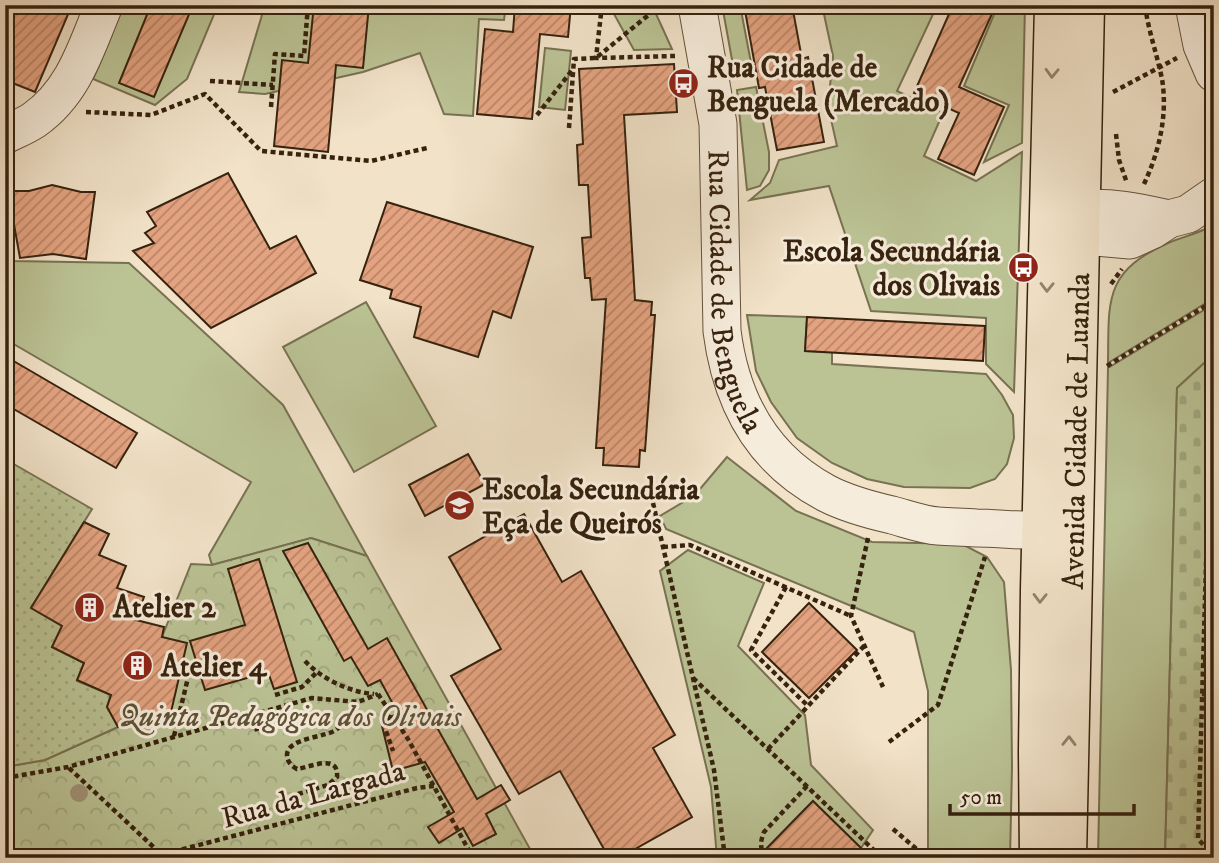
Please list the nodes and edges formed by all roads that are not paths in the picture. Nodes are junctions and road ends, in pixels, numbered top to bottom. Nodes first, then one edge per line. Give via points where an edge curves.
1 (104, 5) edge
2 (697, 5) edge
3 (1054, 5) edge
4 (1085, 5) edge
5 (1194, 5) edge
6 (1208, 59) edge
7 (5, 135) edge
8 (1214, 196) edge
9 (1069, 220) junction
10 (1053, 521) junction
11 (1039, 858) edge
12 (1067, 858) edge

1 - 7 street via 76,74 58,99 35,119
2 - 10 street, Rua Cidade de Benguela via 718,124 725,356 750,420 785,464 872,522 937,506
3 -> 9 main road, Avenida Cidade de Luanda
4 - 9 main road, Avenida Cidade de Luanda
5 - 6 street
8 - 9 street via 1188,214 1130,240 1096,237
9 - 10 main road, Avenida Cidade de Luanda
10 -> 11 main road, Avenida Cidade de Luanda via 1038,751
12 -> 10 main road, Avenida Cidade de Luanda

